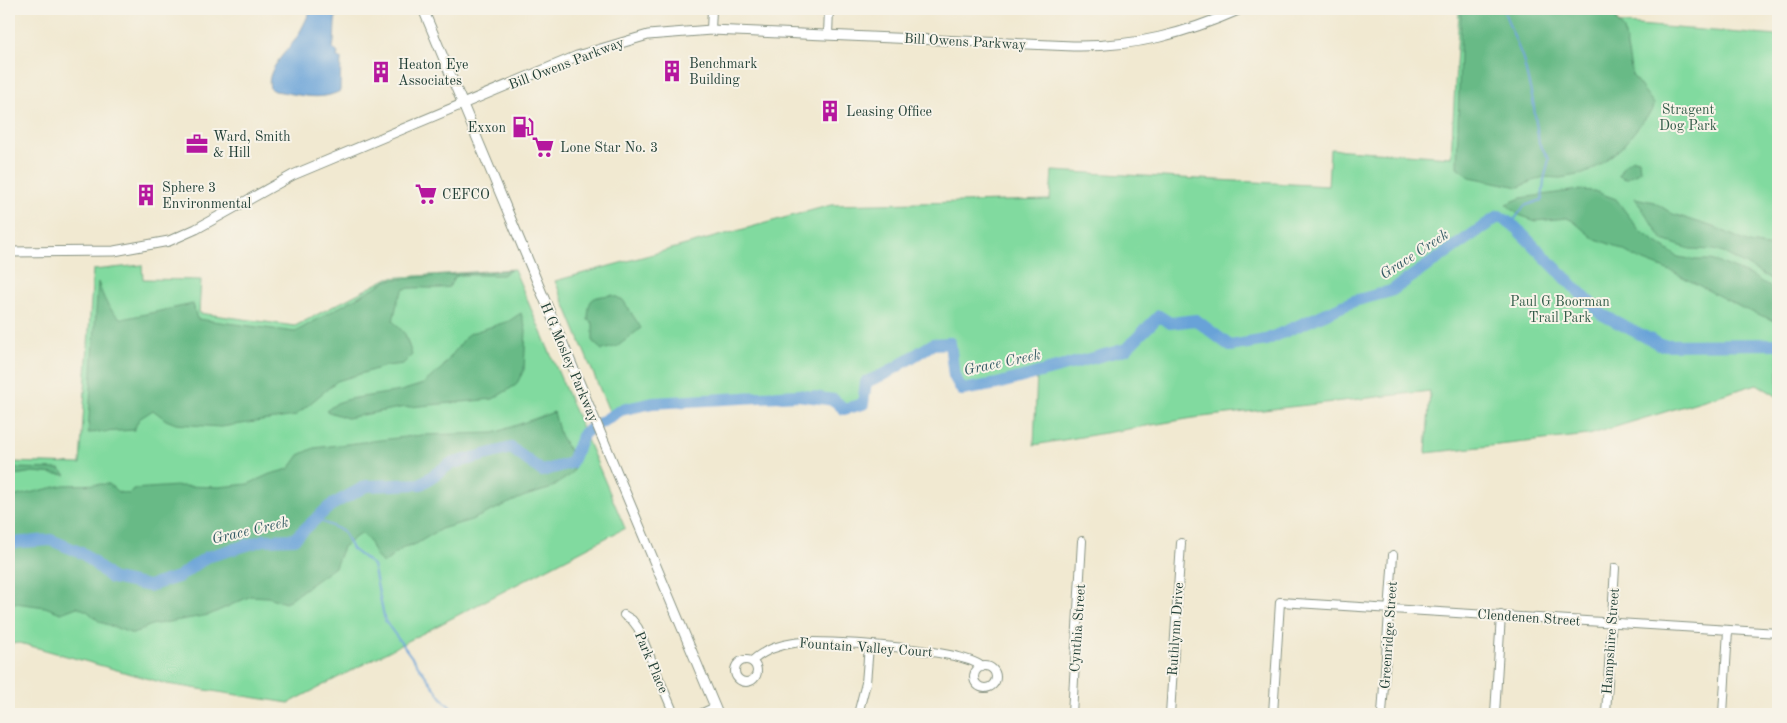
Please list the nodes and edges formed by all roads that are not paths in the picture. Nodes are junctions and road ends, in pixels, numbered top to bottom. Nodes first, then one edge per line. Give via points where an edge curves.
1 (422, 9) edge
2 (712, 9) edge
3 (828, 9) edge
4 (1241, 9) edge
5 (711, 30) junction
6 (828, 34) junction
7 (462, 104) junction
8 (9, 252) edge
9 (1082, 541) dead end
10 (1180, 543) dead end
11 (1393, 555) dead end
12 (1615, 568) dead end
13 (1390, 608) junction
14 (624, 615) dead end
15 (1501, 615) junction
16 (1611, 623) junction
17 (1728, 630) junction
18 (1778, 633) edge
19 (869, 646) junction
20 (752, 661) dead end
21 (982, 667) dead end
22 (717, 711) edge
23 (674, 714) edge
24 (700, 714) edge
25 (858, 714) edge
26 (1072, 714) edge
27 (1170, 714) edge
28 (1273, 714) edge
29 (1382, 714) edge
30 (1495, 714) edge
31 (1606, 714) edge
32 (1723, 714) edge

1 - 7 main road, H G Mosley Parkway
2 - 5 street
3 - 6 street
4 - 6 main road, Bill Owens Parkway via 1172,35 1110,45
5 - 6 main road, Bill Owens Parkway
5 - 7 main road, Bill Owens Parkway via 663,33 611,44
7 - 8 main road, Bill Owens Parkway via 293,175 169,241 114,251
7 - 22 main road, H G Mosley Parkway
9 - 26 street, Cynthia Street
10 - 27 street, Ruthlynn Drive
11 - 13 street, Greenridge Street
12 - 16 street, Hampshire Street
13 - 15 street, Clendenen Street
13 - 28 street, Clendenen Street via 1280,602
13 - 29 street, Greenridge Street
14 - 23 street, Park Place via 635,622
15 - 16 street, Clendenen Street
15 - 30 street
16 - 17 street, Clendenen Street
16 - 31 street, Hampshire Street
17 - 18 street, Clendenen Street
17 - 32 street
19 - 20 street, Fountain Valley Court via 798,642 782,645
19 - 21 street, Fountain Valley Court via 943,652 973,660
19 - 25 street via 866,683
22 - 24 street

